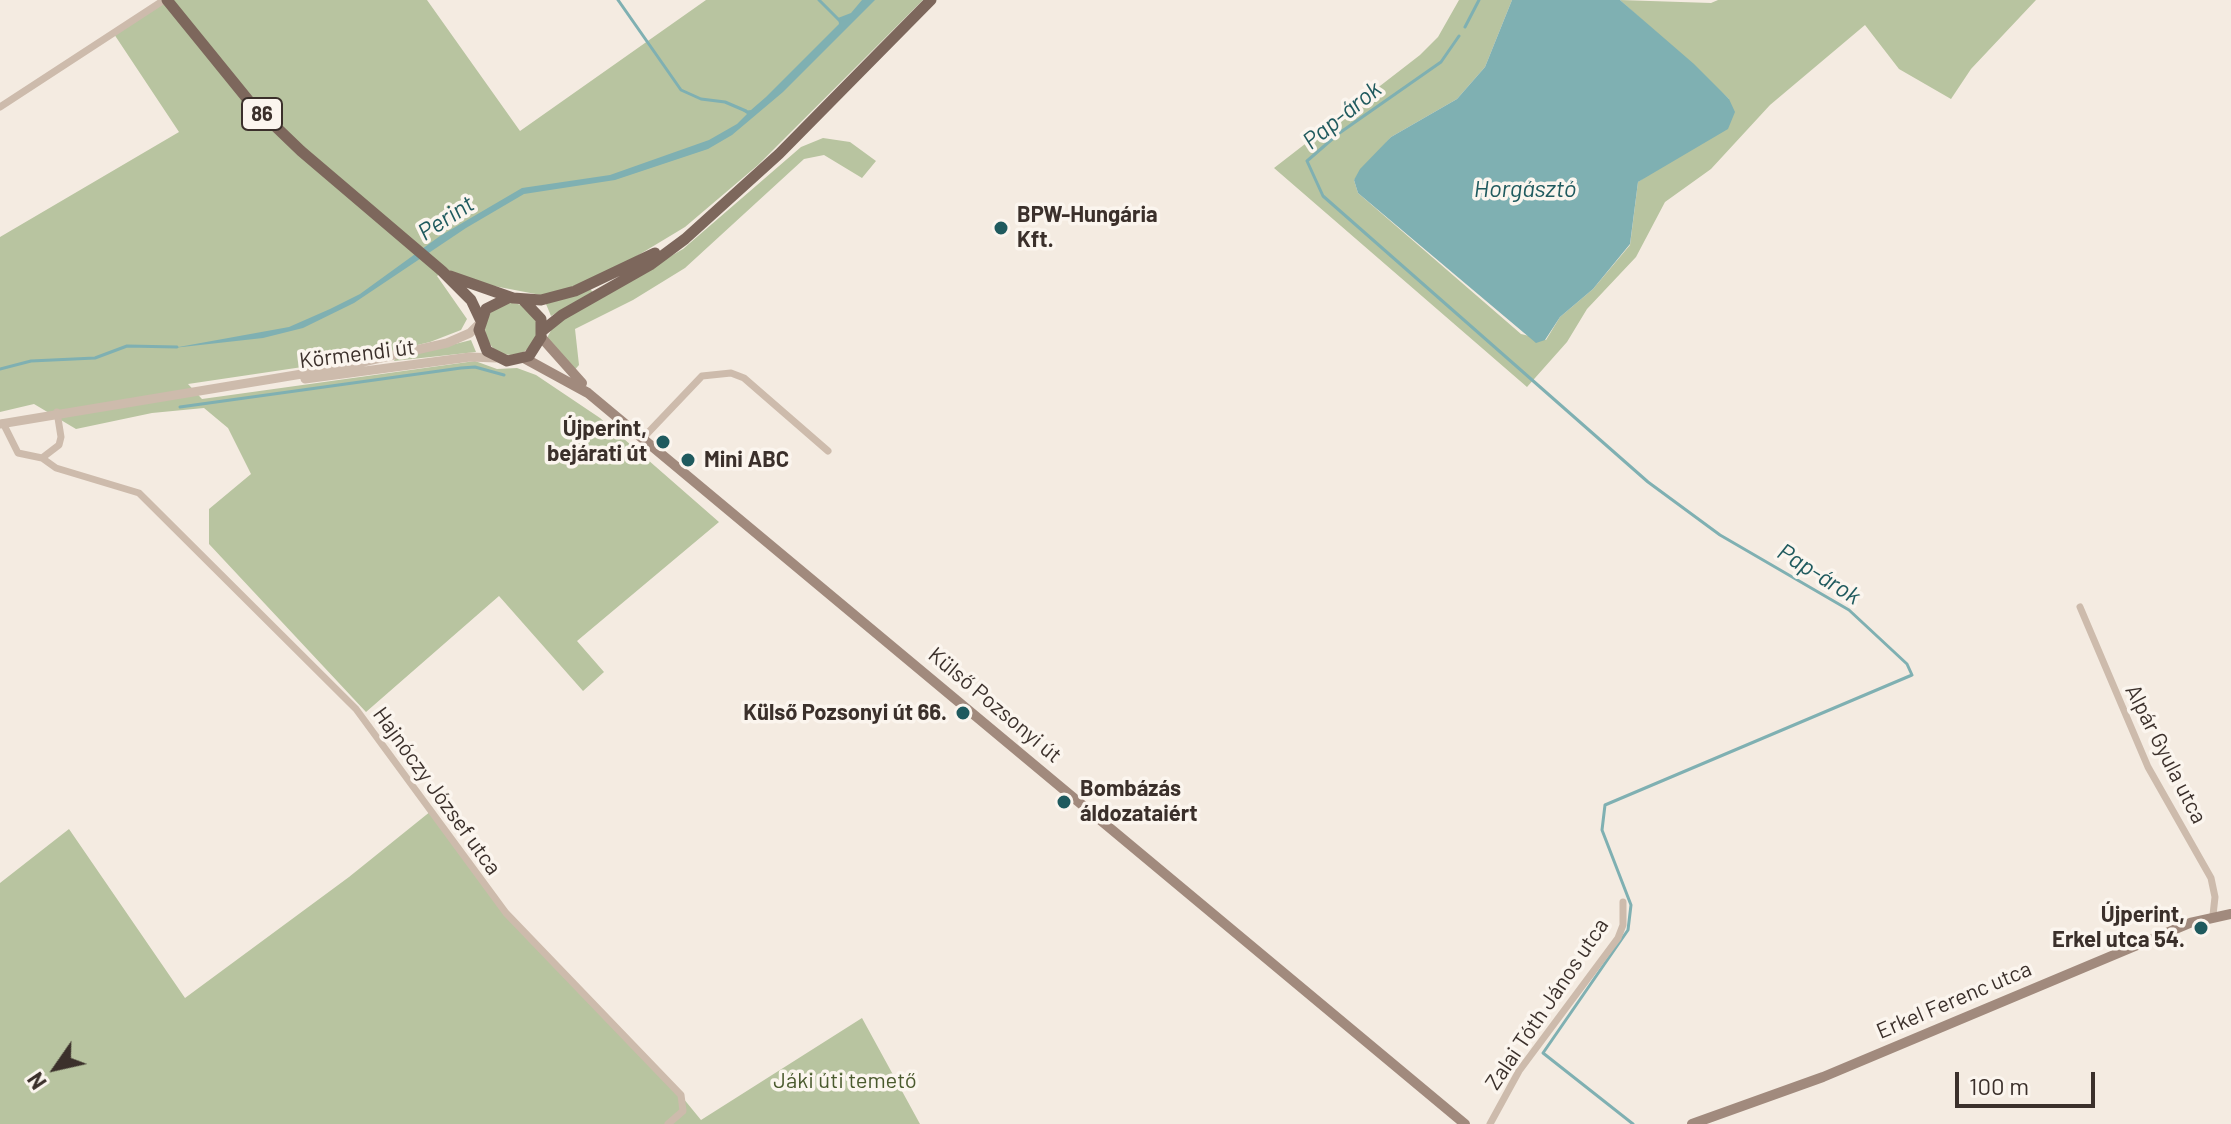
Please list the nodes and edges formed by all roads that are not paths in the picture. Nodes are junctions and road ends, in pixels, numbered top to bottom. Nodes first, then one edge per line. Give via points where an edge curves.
1 (166, 0) edge
2 (931, 0) edge
3 (0, 107) edge
4 (706, 220) junction
5 (442, 271) junction
6 (518, 299) junction
7 (480, 322) junction
8 (542, 334) junction
9 (496, 358) junction
10 (524, 358) junction
11 (222, 387) junction
12 (609, 410) junction
13 (57, 412) junction
14 (2, 423) edge
15 (643, 438) junction
16 (828, 451) dead end
17 (42, 458) junction
18 (2080, 607) dead end
19 (1623, 902) dead end
20 (2231, 914) edge
21 (2213, 915) junction
22 (668, 1124) edge
23 (1465, 1124) edge
24 (1490, 1124) edge
25 (1692, 1124) edge

1 - 3 street
1 - 5 main road, 86 via 249,101
2 - 4 main road via 769,164
4 - 6 main road via 617,273 567,294
4 - 8 main road via 660,259 568,311
5 - 6 main road, 86
5 - 7 main road, 86 via 471,300
6 - 7 main road via 490,305
6 - 8 main road via 538,313
7 - 9 main road, 86 via 483,346
7 - 11 street, Körmendi út via 470,333 439,345
8 - 10 main road
8 - 12 main road via 564,367
9 - 10 main road
9 - 11 street, Körmendi út
10 - 12 main road via 578,385
11 - 13 street, Körmendi út
12 - 15 main road, Külső Pozsonyi út
13 - 14 street, Körmendi út
13 - 17 street via 59,445
14 - 17 street via 18,453
15 - 16 street via 702,376 731,373 744,378
15 - 23 main road, Külső Pozsonyi út
17 - 22 street, Hajnóczy József utca via 56,468 139,493 356,709 506,913 681,1095 683,1111
18 - 21 street, Alpár Gyula utca via 2148,767 2211,878
19 - 24 street, Zalai Tóth János utca via 1618,938 1519,1071
20 - 21 main road, Erkel Ferenc utca
21 - 25 main road, Erkel Ferenc utca via 1823,1077

